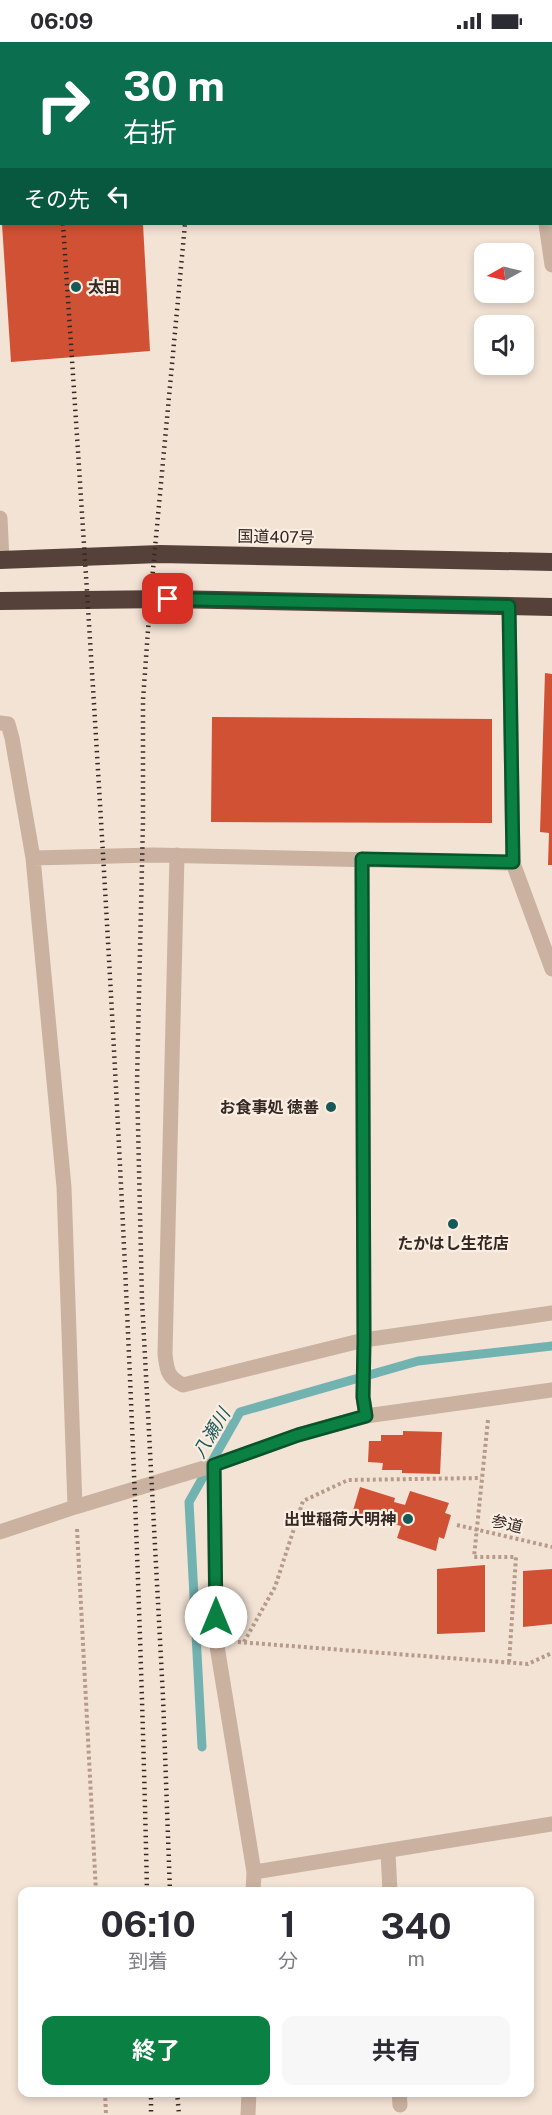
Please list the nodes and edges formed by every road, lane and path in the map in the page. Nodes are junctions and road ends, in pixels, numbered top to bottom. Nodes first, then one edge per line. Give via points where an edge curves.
1 (546, 225) edge
2 (552, 265) edge
3 (0, 518) edge
4 (1, 560) edge
5 (552, 562) edge
6 (0, 602) edge
7 (509, 606) junction
8 (552, 607) edge
9 (0, 723) edge
10 (177, 855) junction
11 (33, 858) junction
12 (362, 859) junction
13 (513, 862) junction
14 (552, 969) edge
15 (552, 1313) edge
16 (364, 1347) junction
17 (552, 1390) edge
18 (490, 1399) junction
19 (366, 1416) junction
20 (214, 1465) junction
21 (482, 1478) junction
22 (75, 1507) junction
23 (457, 1525) dead end
24 (76, 1526) dead end
25 (477, 1529) junction
26 (0, 1532) edge
27 (552, 1547) edge
28 (216, 1640) junction
29 (244, 1642) junction
30 (552, 1653) edge
31 (509, 1662) junction
32 (552, 1824) edge
33 (388, 1852) junction
34 (254, 1872) junction
35 (96, 1887) edge
36 (254, 1887) edge
37 (390, 1887) edge
38 (105, 2097) edge
39 (249, 2097) edge
40 (106, 2115) edge
41 (248, 2115) edge

1 - 2 street
3 - 4 street
4 - 5 highway, 国道407号 via 160,554
6 - 7 highway via 168,599
7 - 8 highway
7 - 13 street
9 - 11 street via 8,724 12,738
10 - 11 street
10 - 12 street
10 - 16 street via 167,1368 172,1379 183,1385
11 - 22 street via 64,1187
12 - 13 street
12 - 16 street
13 - 14 street
15 - 16 street
16 - 19 street
17 - 18 street
18 - 19 street
18 - 21 path
19 - 20 street
20 - 22 street
20 - 28 street
21 - 25 path
21 - 29 path via 348,1480 303,1502 274,1587
22 - 26 street
23 - 25 path, 参道
24 - 35 path
25 - 27 path, 参道
25 - 31 path via 474,1557 516,1557
28 - 29 path
28 - 34 street
29 - 31 path
30 - 31 path via 528,1664
32 - 33 street
33 - 34 street
33 - 37 street
34 - 36 street
38 - 40 path
39 - 41 street

